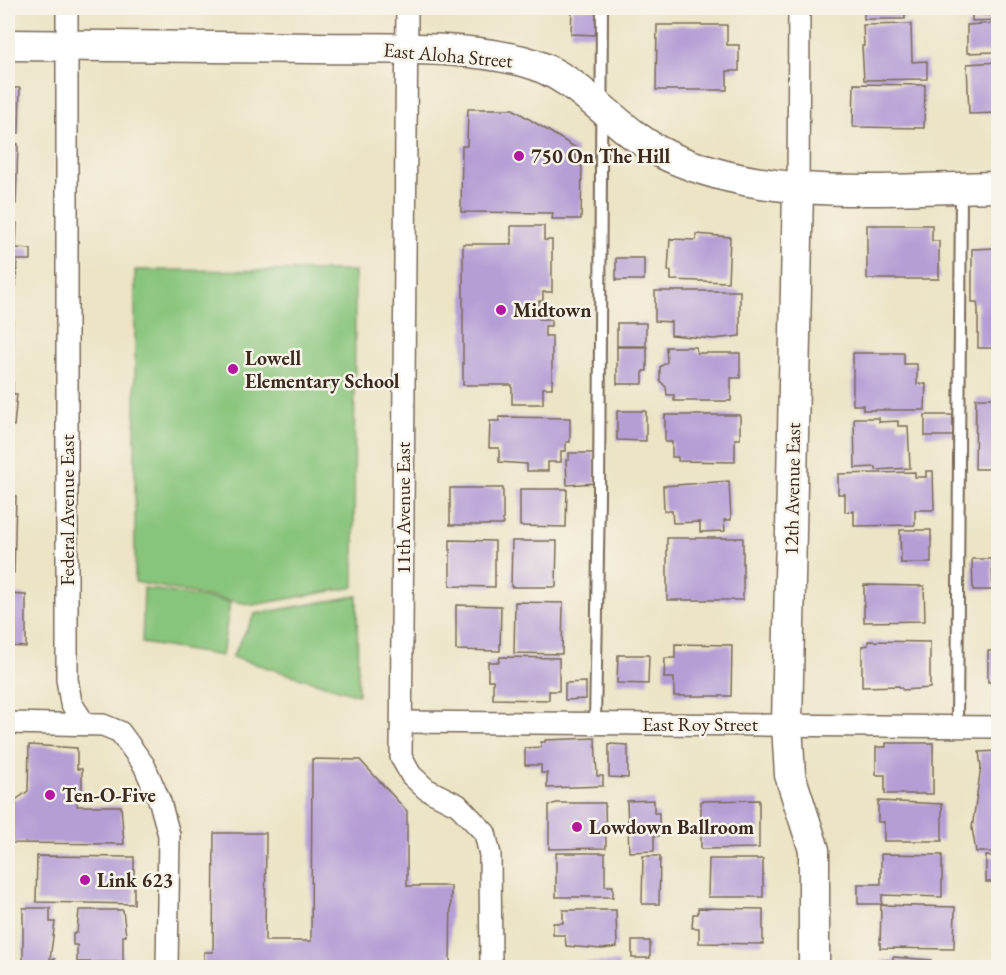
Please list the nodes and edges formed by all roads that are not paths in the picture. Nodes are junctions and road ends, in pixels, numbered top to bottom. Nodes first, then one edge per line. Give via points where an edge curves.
1 (67, 8) edge
2 (407, 8) edge
3 (602, 8) edge
4 (799, 8) edge
5 (8, 45) edge
6 (66, 46) junction
7 (407, 49) junction
8 (601, 107) junction
9 (961, 187) junction
10 (999, 187) edge
11 (798, 189) junction
12 (402, 722) junction
13 (8, 723) edge
14 (84, 723) junction
15 (595, 724) junction
16 (787, 725) junction
17 (957, 726) junction
18 (999, 727) edge
19 (167, 968) edge
20 (491, 968) edge
21 (814, 968) edge

1 - 6 street, Federal Avenue East
2 - 7 street, 11th Avenue East
3 - 8 lane
4 - 11 street, 12th Avenue East
5 - 6 street, East Aloha Street
6 - 7 street, East Aloha Street
6 - 14 street, Federal Avenue East via 67,679 71,703
7 - 8 street, East Aloha Street via 522,61 553,71
7 - 12 street, 11th Avenue East
8 - 11 street, East Aloha Street via 630,133 667,156 728,178
8 - 15 lane
9 - 10 street, East Aloha Street
9 - 11 street, East Aloha Street
9 - 17 lane
11 - 16 street, 12th Avenue East
12 - 15 street, East Roy Street
12 - 20 street, 11th Avenue East via 401,757 411,775 426,789 458,805 485,833 490,855
13 - 14 street
14 - 19 street via 120,732 144,765 160,802 169,835
15 - 16 street, East Roy Street
16 - 17 street, East Roy Street
16 - 21 street, 12th Avenue East via 790,775 814,850
17 - 18 street, East Roy Street

